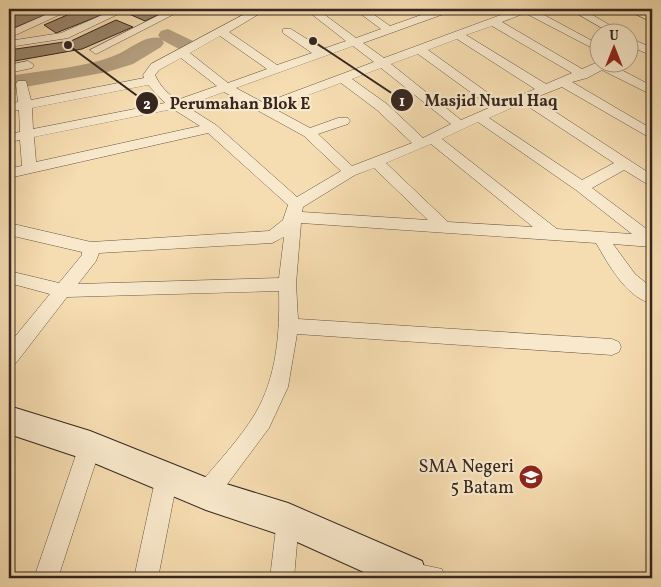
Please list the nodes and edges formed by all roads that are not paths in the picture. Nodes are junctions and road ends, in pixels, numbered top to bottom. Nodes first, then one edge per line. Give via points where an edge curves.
1 (13, 9) edge
2 (67, 9) edge
3 (100, 9) edge
4 (124, 9) edge
5 (179, 9) edge
6 (262, 9) edge
7 (310, 9) edge
8 (359, 9) edge
9 (417, 9) edge
10 (448, 9) edge
11 (525, 9) edge
12 (574, 9) edge
13 (630, 9) edge
14 (9, 10) edge
15 (112, 15) junction
16 (428, 16) junction
17 (652, 19) edge
18 (494, 22) junction
19 (598, 22) edge
20 (143, 28) junction
21 (388, 29) junction
22 (287, 31) dead end
23 (222, 32) junction
24 (9, 35) edge
25 (458, 35) junction
26 (353, 42) junction
27 (652, 42) edge
28 (588, 43) edge
29 (9, 44) edge
30 (640, 46) joint
31 (96, 50) dead end
32 (421, 50) junction
33 (181, 52) junction
34 (652, 53) edge
35 (322, 54) junction
36 (382, 63) junction
37 (28, 65) dead end
38 (9, 69) edge
39 (276, 70) junction
40 (590, 72) edge
41 (620, 72) edge
42 (583, 75) junction
43 (344, 79) junction
44 (150, 81) junction
45 (563, 82) junction
46 (22, 84) dead end
47 (228, 89) junction
48 (545, 89) junction
49 (652, 91) edge
50 (526, 99) junction
51 (25, 105) junction
52 (176, 105) junction
53 (265, 107) junction
54 (9, 108) edge
55 (501, 108) junction
56 (480, 118) junction
57 (343, 121) dead end
58 (460, 125) junction
59 (211, 128) junction
60 (309, 132) junction
61 (27, 134) junction
62 (652, 135) edge
63 (9, 138) edge
64 (427, 142) junction
65 (376, 162) junction
66 (624, 164) junction
67 (29, 168) junction
68 (350, 172) junction
69 (9, 173) edge
70 (652, 182) edge
71 (580, 187) junction
72 (295, 211) junction
73 (445, 228) junction
74 (9, 229) edge
75 (551, 233) junction
76 (602, 239) junction
77 (652, 241) edge
78 (91, 248) junction
79 (9, 277) edge
80 (287, 284) junction
81 (62, 291) junction
82 (652, 297) edge
83 (289, 326) junction
84 (16, 338) edge
85 (612, 347) dead end
86 (9, 357) edge
87 (9, 420) edge
88 (90, 446) junction
89 (167, 476) junction
90 (206, 494) junction
91 (288, 520) junction
92 (417, 577) edge
93 (46, 578) edge
94 (146, 578) edge
95 (282, 578) edge

1 - 14 street
2 - 24 street
3 - 15 street
4 - 15 street
5 - 20 street
6 - 23 street
7 - 26 street
8 - 21 street
9 - 16 street
10 - 16 street
11 - 18 street
11 - 28 street
12 - 19 street
13 - 17 street
15 - 20 street
15 - 29 street via 64,36
16 - 21 street
18 - 25 street
18 - 42 street
20 - 31 street
21 - 26 street
22 - 35 street
23 - 33 street
23 - 39 street
25 - 32 street
25 - 48 street
26 - 35 street
26 - 36 street
27 - 30 street
30 - 34 street
32 - 36 street
32 - 55 street
33 - 44 street via 155,67 149,75
33 - 47 street
35 - 39 street
36 - 43 street
36 - 58 street
37 - 38 street
39 - 47 street
40 - 42 street
41 - 49 street
42 - 45 street
43 - 53 street
43 - 64 street
44 - 51 street
44 - 52 street
45 - 48 street
45 - 62 street
46 - 51 street
47 - 52 street
47 - 53 street
48 - 50 street
50 - 55 street
50 - 66 street
51 - 54 street
51 - 61 street
52 - 59 street
52 - 61 street
53 - 60 street
55 - 56 street
56 - 58 street
56 - 71 street
57 - 60 street
58 - 64 street
59 - 67 street
59 - 72 street
60 - 68 street
61 - 63 street
61 - 67 street
64 - 65 street
64 - 75 street
65 - 68 street
65 - 73 street
66 - 70 street
66 - 71 street
67 - 69 street
68 - 72 street
71 - 77 street
72 - 73 street
72 - 78 street via 278,234 272,237
72 - 80 street
73 - 75 street
74 - 78 street
75 - 76 street
76 - 77 street
76 - 82 street via 620,270
78 - 81 street via 90,257
79 - 81 street
80 - 81 street
80 - 83 street
81 - 84 street
83 - 85 street
83 - 90 street via 278,387 262,421
84 - 86 street
87 - 88 street
88 - 89 street
88 - 93 street
89 - 90 street
89 - 94 street
90 - 91 street
91 - 92 street
91 - 95 street

